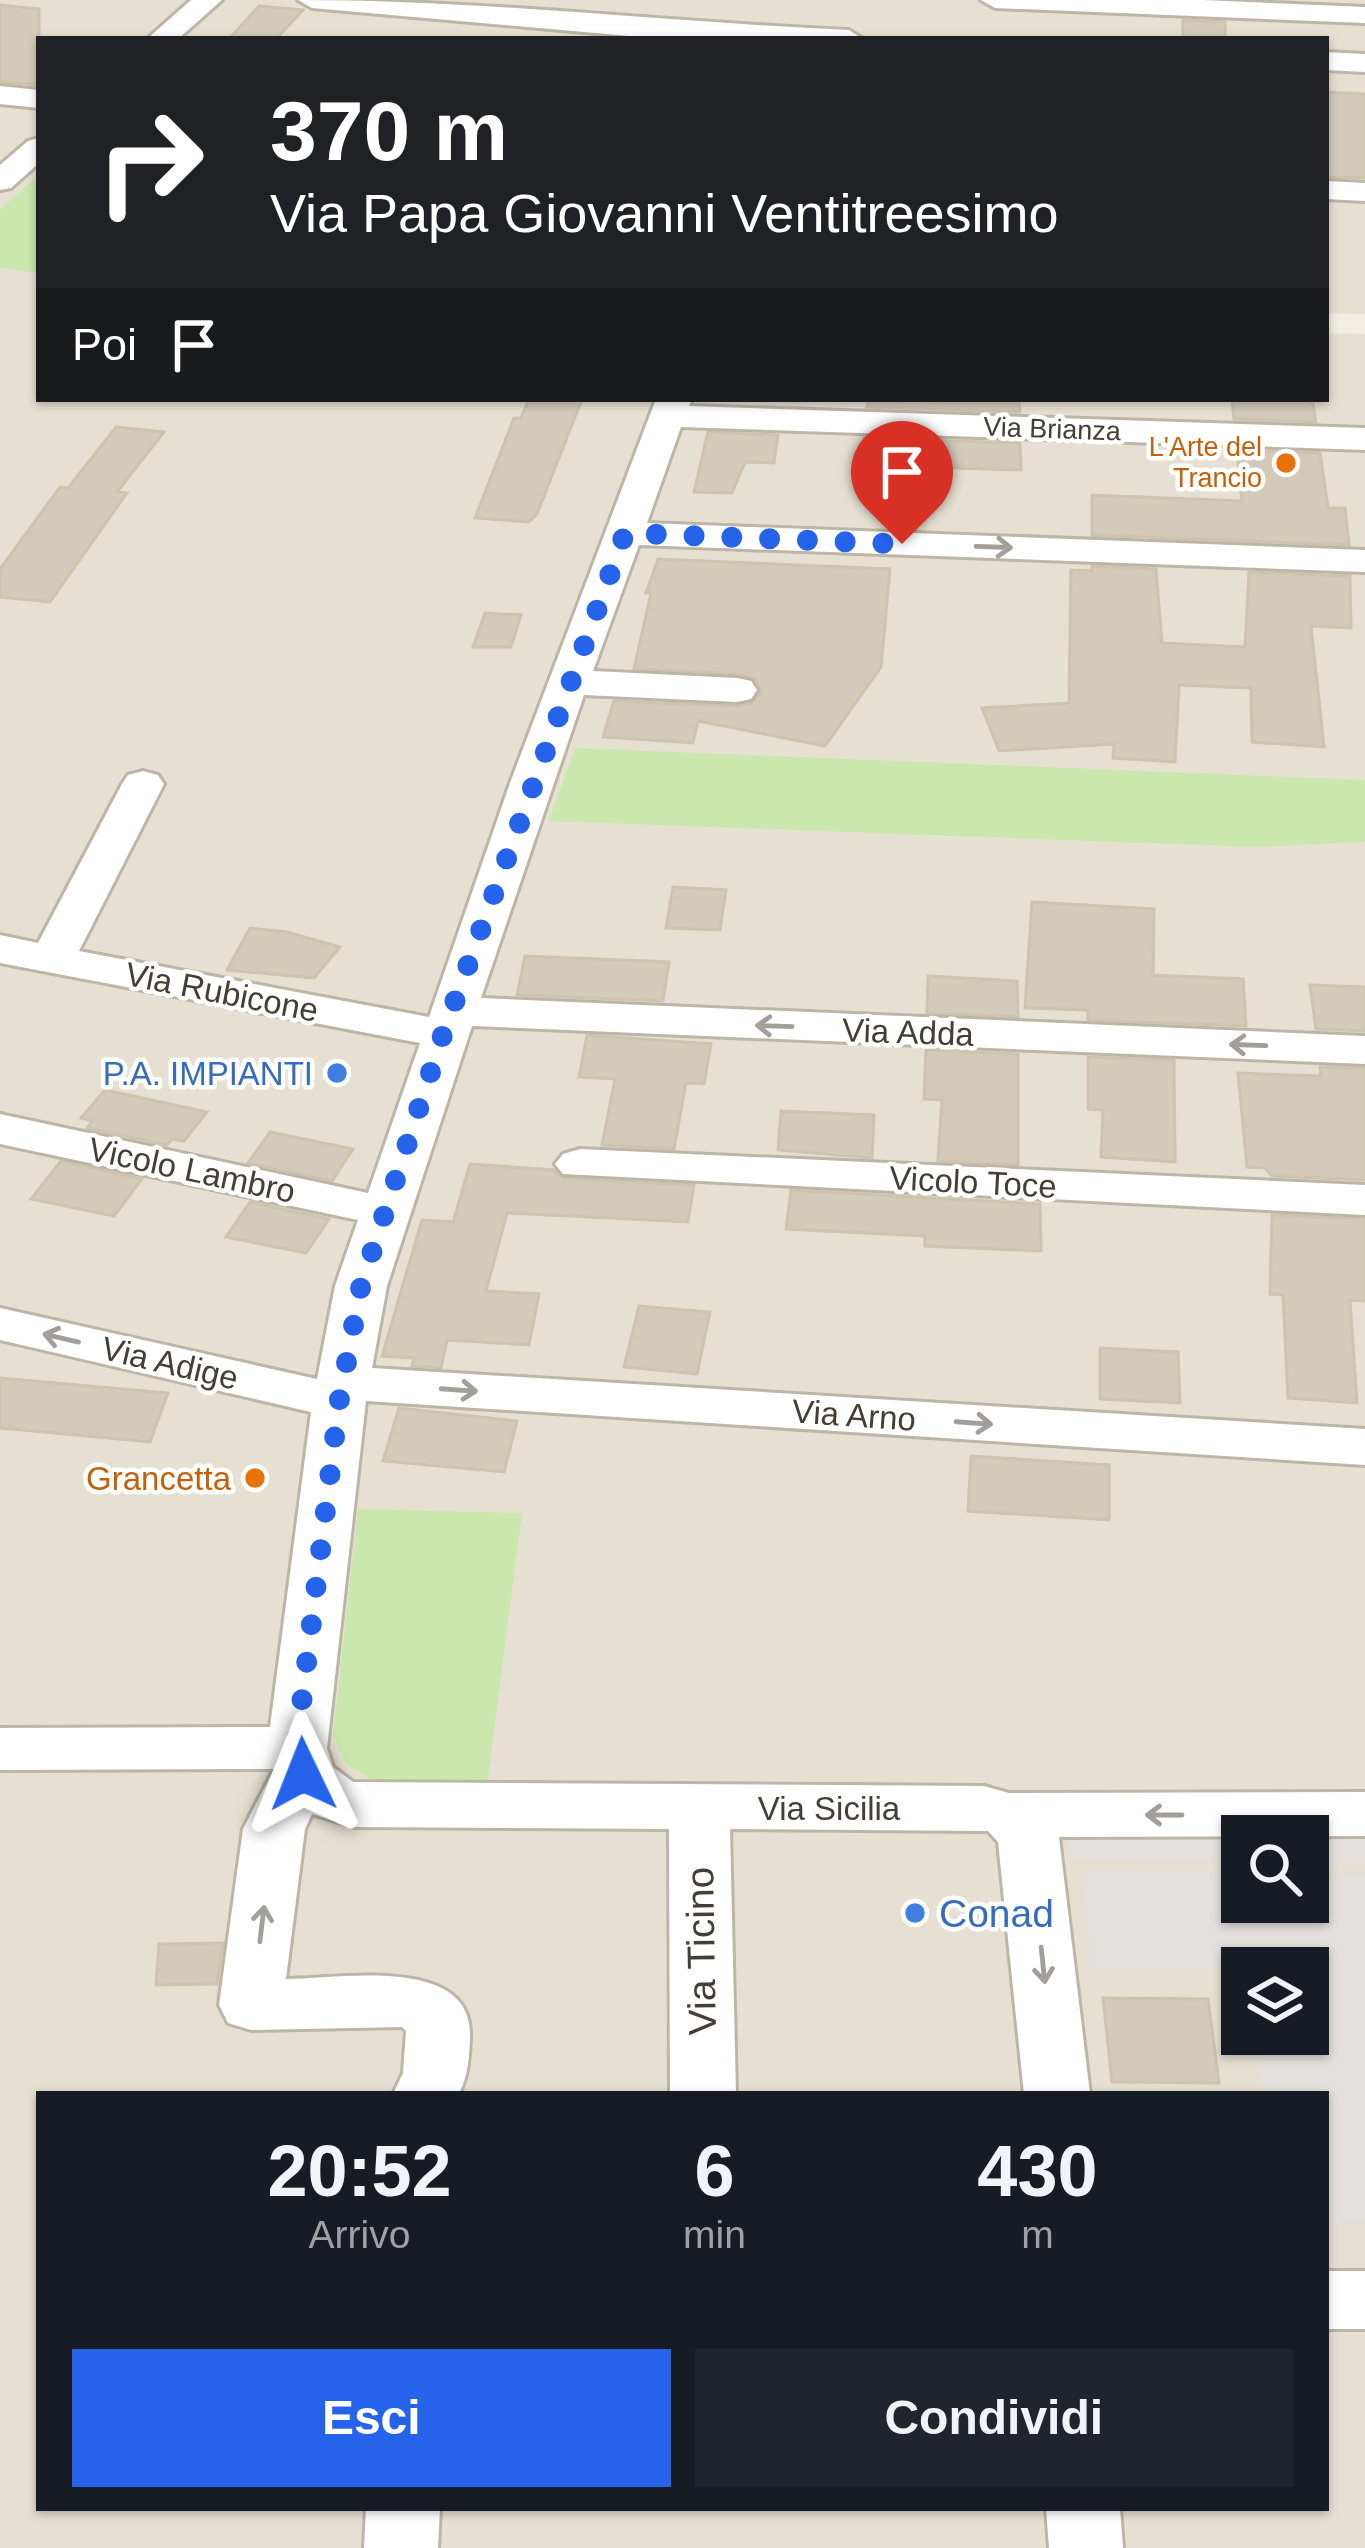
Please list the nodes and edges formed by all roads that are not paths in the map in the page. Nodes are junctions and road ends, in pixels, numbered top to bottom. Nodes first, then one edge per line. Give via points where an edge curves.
1 (208, 0) edge
2 (312, 0) edge
3 (995, 0) edge
4 (473, 7) edge
5 (1365, 15) edge
6 (165, 36) edge
7 (708, 36) edge
8 (1329, 61) edge
9 (1365, 63) edge
10 (36, 150) edge
11 (0, 182) edge
12 (1329, 190) edge
13 (1365, 192) edge
14 (671, 408) edge
15 (1365, 439) edge
16 (625, 533) junction
17 (1365, 561) edge
18 (569, 682) junction
19 (737, 690) dead end
20 (143, 784) dead end
21 (0, 950) edge
22 (52, 959) junction
23 (447, 1022) junction
24 (1365, 1051) edge
25 (0, 1129) edge
26 (580, 1164) dead end
27 (1365, 1200) edge
28 (384, 1211) junction
29 (0, 1324) edge
30 (340, 1392) junction
31 (1365, 1447) edge
32 (0, 1749) edge
33 (300, 1761) junction
34 (700, 1808) junction
35 (1365, 1814) edge
36 (1009, 1815) junction
37 (427, 2091) edge
38 (703, 2091) edge
39 (1057, 2091) edge
40 (1329, 2300) edge
41 (1365, 2300) edge
42 (403, 2511) edge
43 (1083, 2511) edge
44 (401, 2548) edge
45 (1086, 2548) edge

1 - 6 street
2 - 4 street
3 - 5 street
4 - 7 street
8 - 9 street
10 - 11 street
12 - 13 street
14 - 15 street, Via Brianza
14 - 16 street
16 -> 17 street
16 - 18 street
18 - 19 street
18 - 23 street
20 - 22 street
21 - 22 street, Via Rubicone
22 - 23 street, Via Rubicone
24 -> 23 street, Via Adda
23 - 28 street
25 - 28 street, Vicolo Lambro
26 - 27 street, Vicolo Toce
28 - 30 street
30 -> 29 street, Via Adige
30 -> 31 street, Via Arno
30 - 33 street
32 - 33 street
33 - 34 street, Via Sicilia via 320,1793 356,1805
37 -> 33 street via 439,2022 417,2002 251,2005 274,1829
34 - 36 street, Via Sicilia via 984,1808
34 - 38 street, Via Ticino
35 -> 36 street, Via Sicilia
36 -> 39 street via 1028,1835
40 - 41 street
42 - 44 street
43 - 45 street

